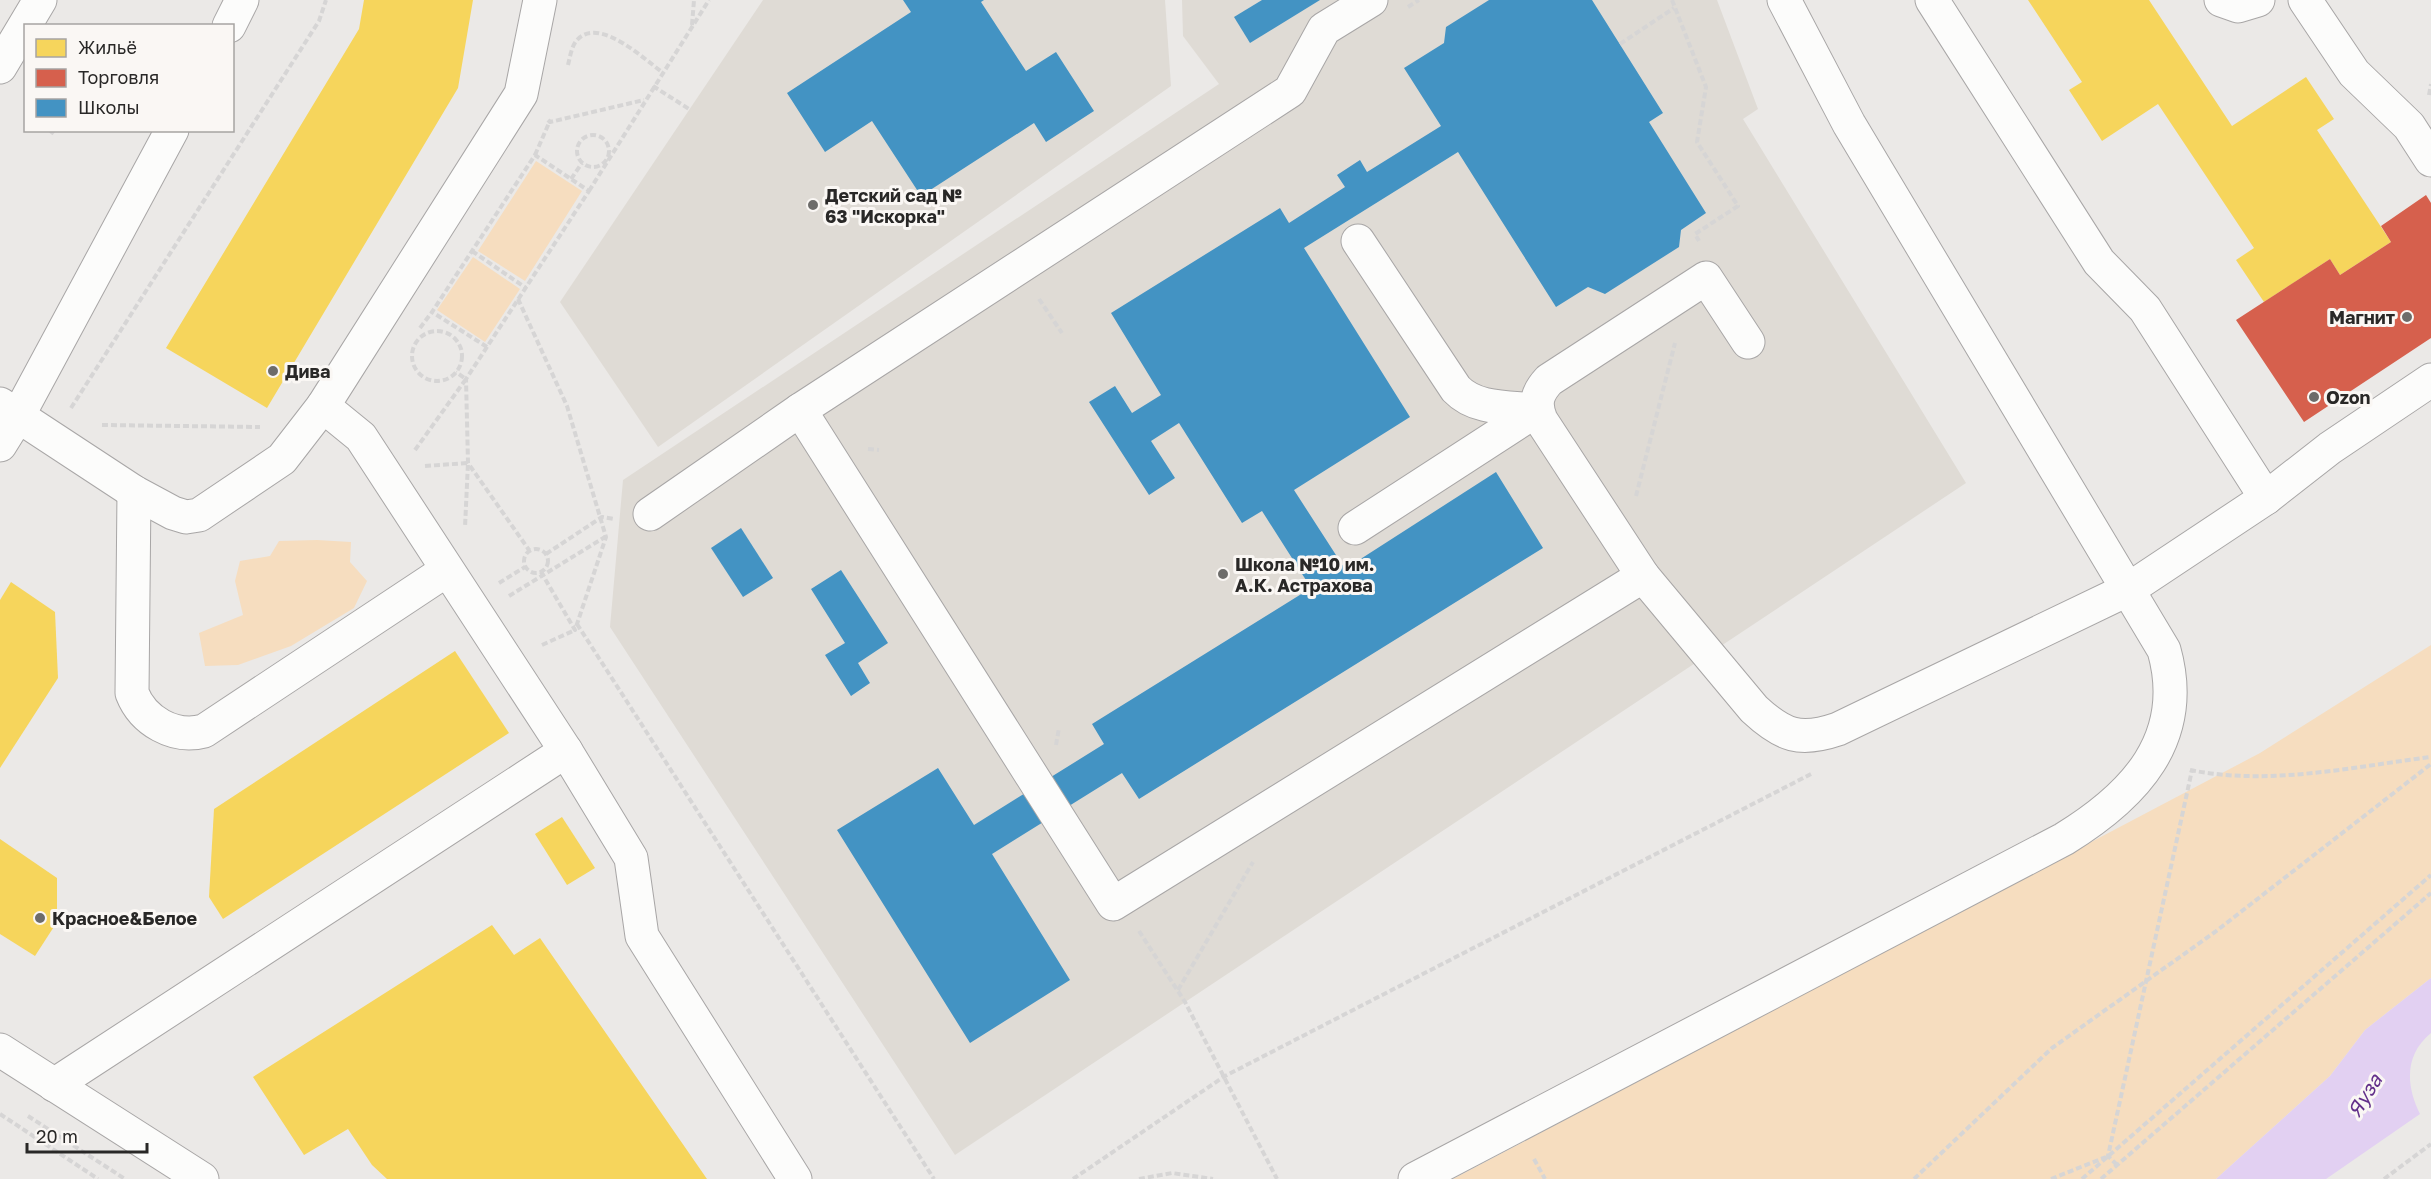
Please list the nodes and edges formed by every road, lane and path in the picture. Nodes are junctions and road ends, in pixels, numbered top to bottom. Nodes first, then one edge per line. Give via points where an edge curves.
1 (40, 0) edge
2 (242, 0) edge
3 (326, 0) edge
4 (540, 0) edge
5 (694, 0) edge
6 (708, 0) edge
7 (1371, 0) edge
8 (1671, 0) edge
9 (1784, 0) edge
10 (1932, 0) edge
11 (2221, 0) edge
12 (2258, 0) edge
13 (2306, 0) edge
14 (1675, 8) junction
15 (26, 24) edge
16 (230, 24) edge
17 (692, 25) junction
18 (24, 27) edge
19 (1620, 44) dead end
20 (0, 67) edge
21 (567, 68) dead end
22 (662, 72) junction
23 (653, 87) junction
24 (517, 100) junction
25 (644, 100) junction
26 (689, 109) dead end
27 (555, 112) dead end
28 (550, 122) junction
29 (2420, 126) edge
30 (52, 132) edge
31 (171, 132) edge
32 (54, 134) dead end
33 (535, 155) junction
34 (607, 159) junction
35 (2431, 160) edge
36 (582, 163) junction
37 (571, 179) junction
38 (589, 191) junction
39 (436, 227) junction
40 (1699, 240) dead end
41 (1359, 241) dead end
42 (472, 251) junction
43 (526, 288) junction
44 (1689, 290) junction
45 (518, 299) junction
46 (432, 312) junction
47 (459, 329) junction
48 (453, 337) junction
49 (417, 341) junction
50 (1748, 342) dead end
51 (486, 347) junction
52 (456, 372) junction
53 (466, 379) junction
54 (2431, 380) edge
55 (323, 406) junction
56 (9, 410) edge
57 (800, 410) junction
58 (1537, 410) junction
59 (70, 415) dead end
60 (93, 425) dead end
61 (272, 427) dead end
62 (0, 445) edge
63 (410, 457) dead end
64 (468, 464) junction
65 (414, 466) dead end
66 (134, 492) junction
67 (2266, 498) junction
68 (650, 514) joint
69 (602, 516) junction
70 (1355, 528) dead end
71 (606, 537) junction
72 (465, 539) dead end
73 (1623, 546) junction
74 (529, 550) junction
75 (546, 554) junction
76 (447, 570) junction
77 (543, 574) junction
78 (1643, 576) junction
79 (2130, 589) junction
80 (476, 615) junction
81 (577, 624) junction
82 (575, 630) junction
83 (536, 646) dead end
84 (1818, 736) junction
85 (566, 751) junction
86 (2153, 757) junction
87 (2431, 757) edge
88 (2431, 764) edge
89 (2192, 770) junction
90 (1255, 860) dead end
91 (2431, 875) edge
92 (2431, 893) edge
93 (1120, 900) junction
94 (2147, 980) junction
95 (1178, 990) junction
96 (0, 1050) edge
97 (1225, 1076) junction
98 (54, 1085) junction
99 (19, 1110) dead end
100 (0, 1114) edge
101 (2431, 1144) edge
102 (2108, 1156) junction
103 (2117, 1166) junction
104 (98, 1179) edge
105 (125, 1179) edge
106 (202, 1179) edge
107 (795, 1179) edge
108 (934, 1179) edge
109 (1073, 1179) edge
110 (1139, 1179) edge
111 (1213, 1179) edge
112 (1277, 1179) edge
113 (1415, 1179) edge
114 (1914, 1179) edge
115 (2051, 1179) edge
116 (2082, 1179) edge
117 (2101, 1179) edge
118 (2384, 1179) edge

1 - 15 street
2 - 16 street
3 - 59 path via 319,21 71,405
4 - 24 street
5 - 17 path
6 - 17 path
7 - 57 street via 1324,29 1290,91
8 - 14 path
9 - 79 street via 1849,124
10 - 67 street via 2099,262 2145,309
11 - 12 street via 2238,6
13 - 29 street via 2354,73
14 - 19 path
14 - 40 path via 1706,87 1697,142 1738,206 1695,234
17 - 22 path
18 - 20 street
21 - 22 path via 576,40 595,32 610,34
22 - 23 path
23 - 25 path
23 - 26 path
24 - 28 path
24 - 39 street
25 - 28 path
25 - 34 path
27 - 28 path
28 - 33 path
29 - 35 street
30 - 32 path
31 - 56 street
33 - 37 path
33 - 42 path
34 - 36 path via 590,167
34 - 36 path via 609,149 605,140 596,135 585,137 578,144 577,154
34 - 38 path
36 - 37 path
37 - 38 path
38 - 43 path
39 - 42 path
39 - 55 street
41 - 58 street via 1465,398
42 - 43 path
42 - 46 path
43 - 45 path
44 - 50 street via 1706,278
44 - 58 street via 1549,380 1536,398
44 - 73 path
45 - 51 path
45 - 69 path via 567,406
46 - 47 path
46 - 49 path via 412,338
47 - 48 path
47 - 51 path
48 - 49 path via 438,331 426,333
48 - 52 path via 462,354
49 - 52 path via 413,352 419,372 438,380
51 - 53 path
52 - 53 path
53 - 63 path
53 - 64 path
54 - 67 street via 2330,448
55 - 66 street via 282,459 199,515 173,513
55 - 76 street via 361,437
56 - 62 street
56 - 66 street
57 - 68 street
57 - 93 street via 1113,904
58 - 70 street
58 - 73 street
60 - 61 path
64 - 65 path
64 - 72 path
64 - 74 path
66 - 76 street via 132,693 138,708 176,732 190,735 204,731
67 - 79 street
68 - 69 path via 621,520
69 - 71 path
69 - 75 path
71 - 77 path
71 - 81 path
73 - 78 street
74 - 75 path via 538,549
74 - 77 path via 523,561 525,567 529,572
75 - 77 path
76 - 80 street
77 - 80 path
77 - 82 path
78 - 84 street via 1754,709 1784,732
78 - 93 street
79 - 84 street
79 - 86 street via 2164,650 2170,672 2164,730
80 - 85 street
81 - 82 path
81 - 108 path
82 - 83 path via 550,644
84 - 97 path via 1819,770
85 - 98 street
85 - 107 street via 631,858 642,936
86 - 89 path
86 - 113 street via 2114,805 2064,839
87 - 89 path via 2271,778
88 - 94 path
89 - 94 path
90 - 95 path
91 - 102 path
92 - 103 path
93 - 95 path
94 - 102 path
94 - 114 path via 2052,1048
95 - 97 path
96 - 98 street
97 - 109 path
97 - 112 path
98 - 106 street
99 - 105 path
100 - 104 path
101 - 118 path
102 - 103 path
102 - 115 path
102 - 116 path
103 - 117 path
110 - 111 path via 1172,1173

